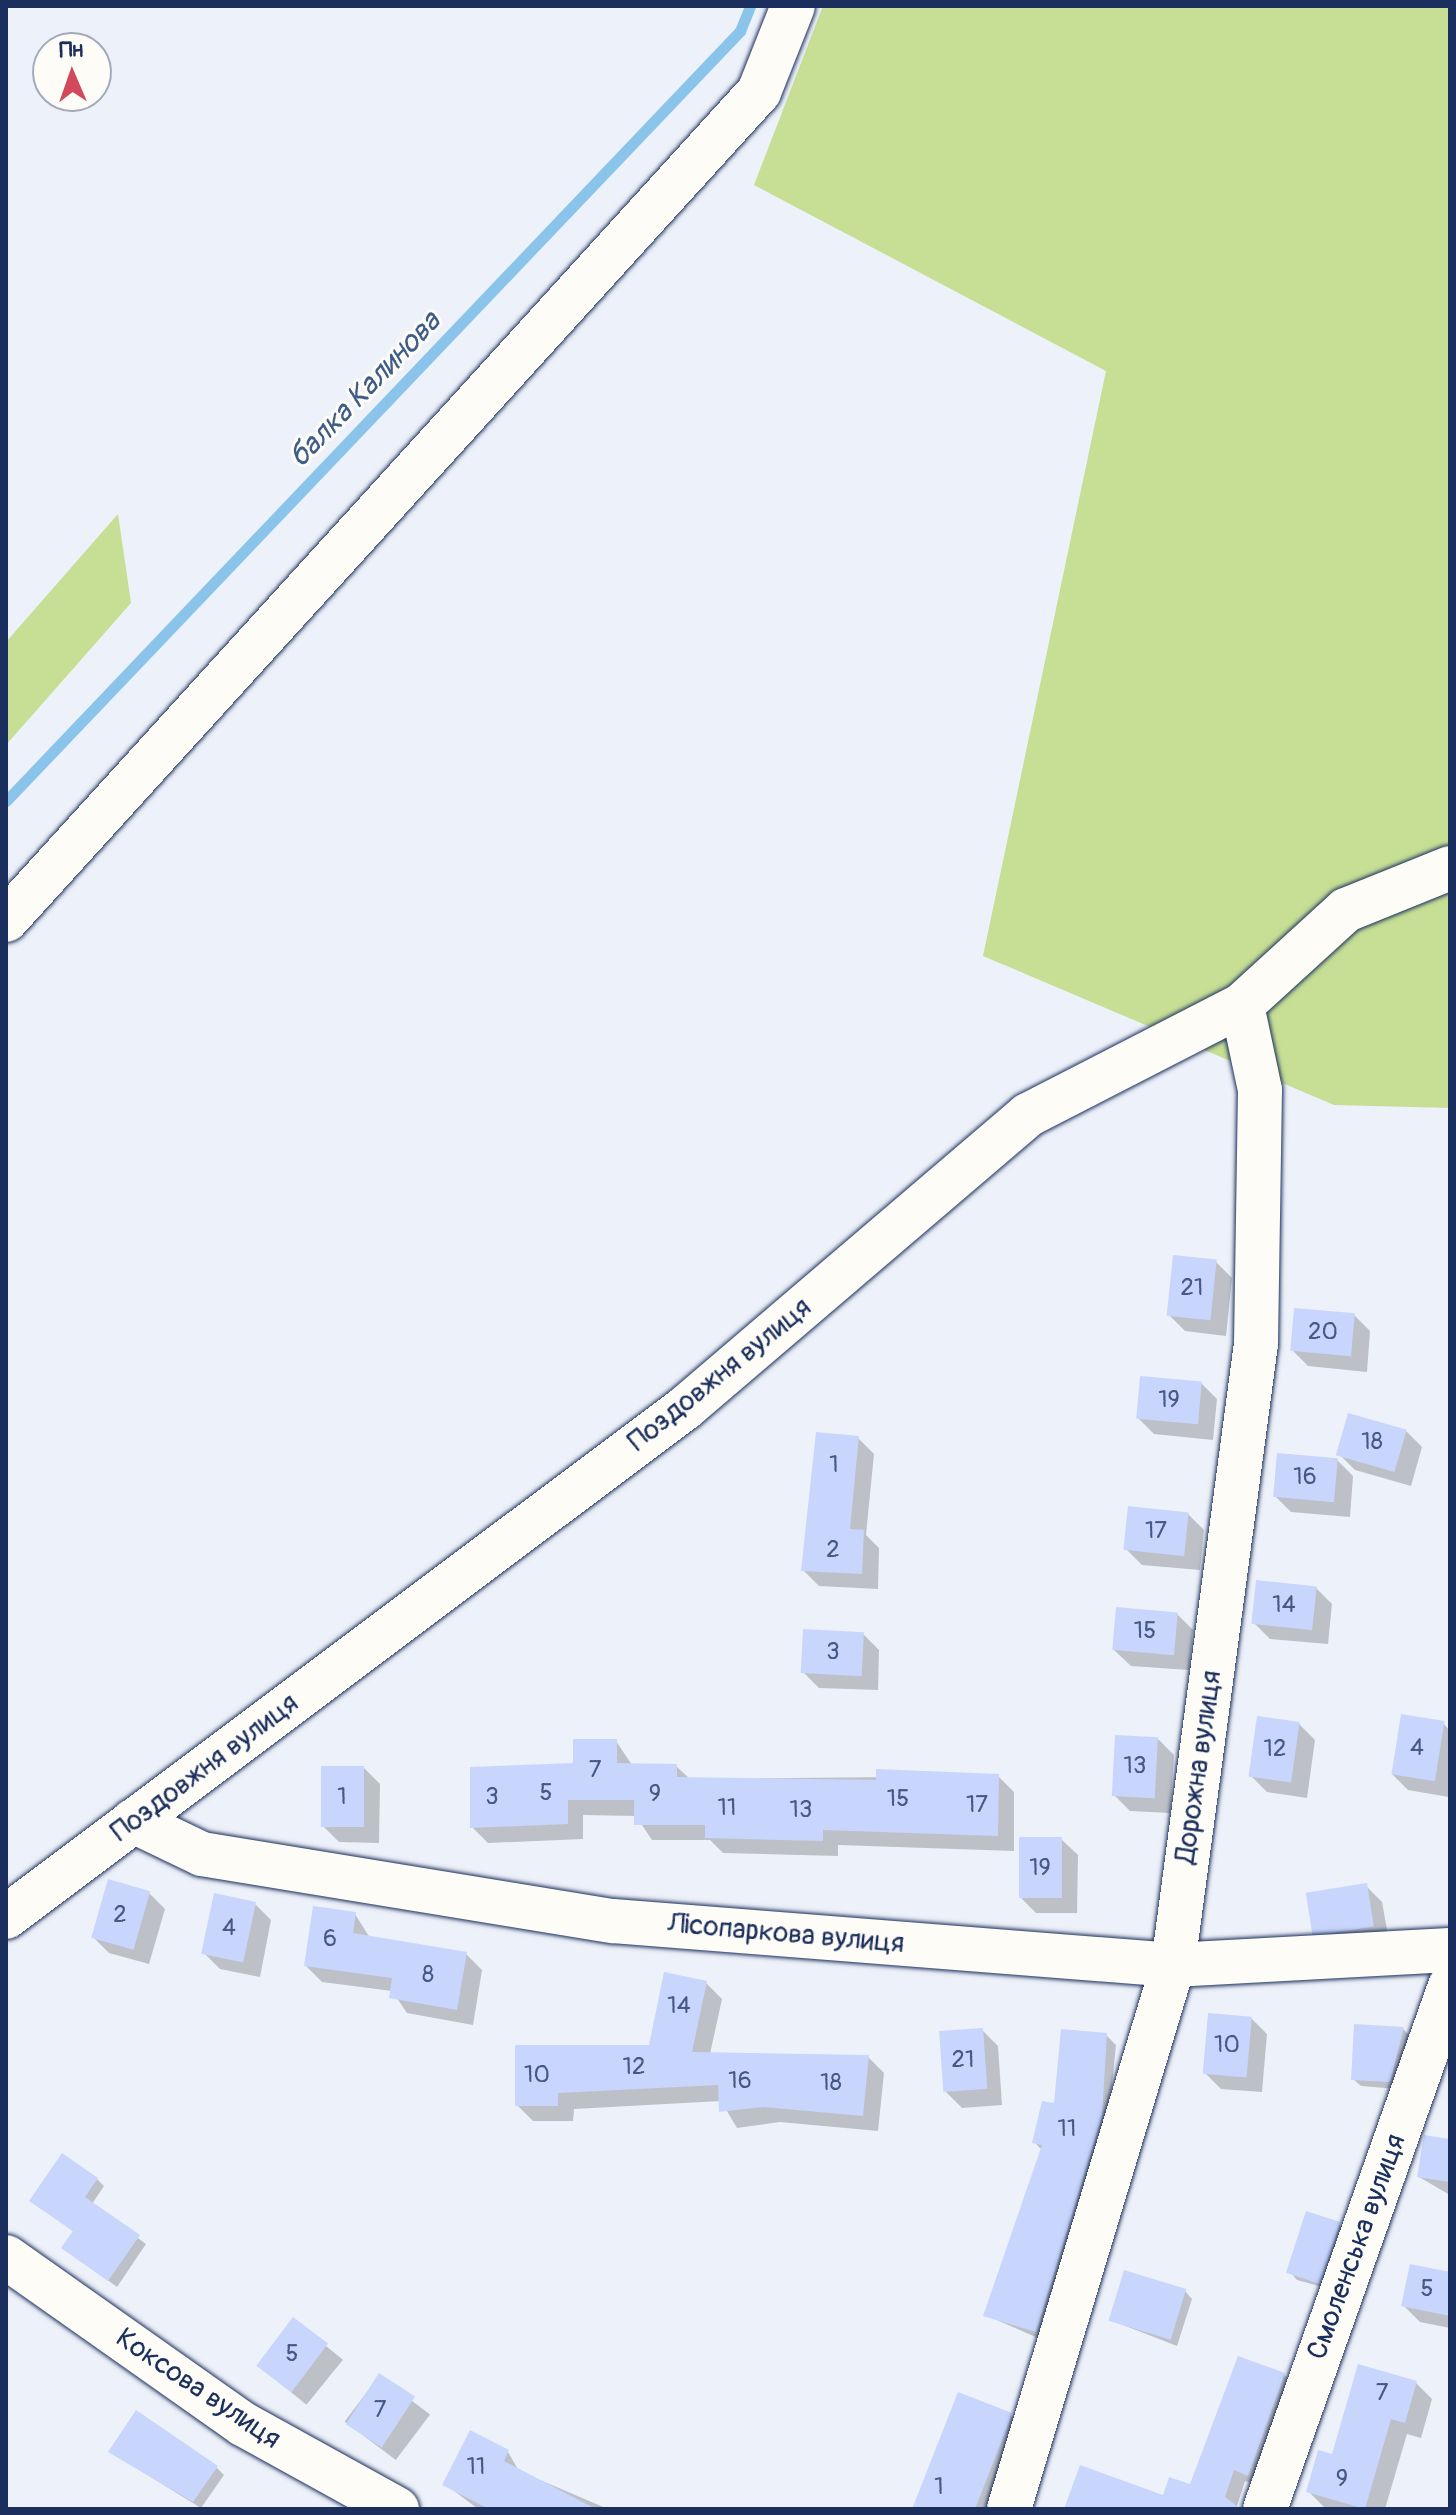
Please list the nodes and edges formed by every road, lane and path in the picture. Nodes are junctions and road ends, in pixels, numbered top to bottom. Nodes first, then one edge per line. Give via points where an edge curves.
1 (793, 6) edge
2 (1450, 868) edge
3 (6, 920) edge
4 (1242, 1005) junction
5 (133, 1821) junction
6 (6, 1917) edge
7 (1450, 1950) edge
8 (1173, 1965) junction
9 (1450, 1986) edge
10 (6, 2257) edge
11 (397, 2509) edge
12 (1009, 2509) edge
13 (1265, 2509) edge

1 - 3 street via 759,92
2 - 4 street, Поздовжня вулиця via 1346,910
4 - 5 street, Поздовжня вулиця via 1028,1115 685,1408
4 - 8 street, Дорожна вулиця via 1260,1090 1256,1344
5 - 6 street, Поздовжня вулиця
5 - 8 street, Лісопаркова вулиця via 202,1854 613,1921
7 - 8 street, Лісопаркова вулиця
8 - 12 street, Дорожна вулиця
9 - 13 street, Смоленська вулиця
10 - 11 street, Коксова вулиця via 243,2424

